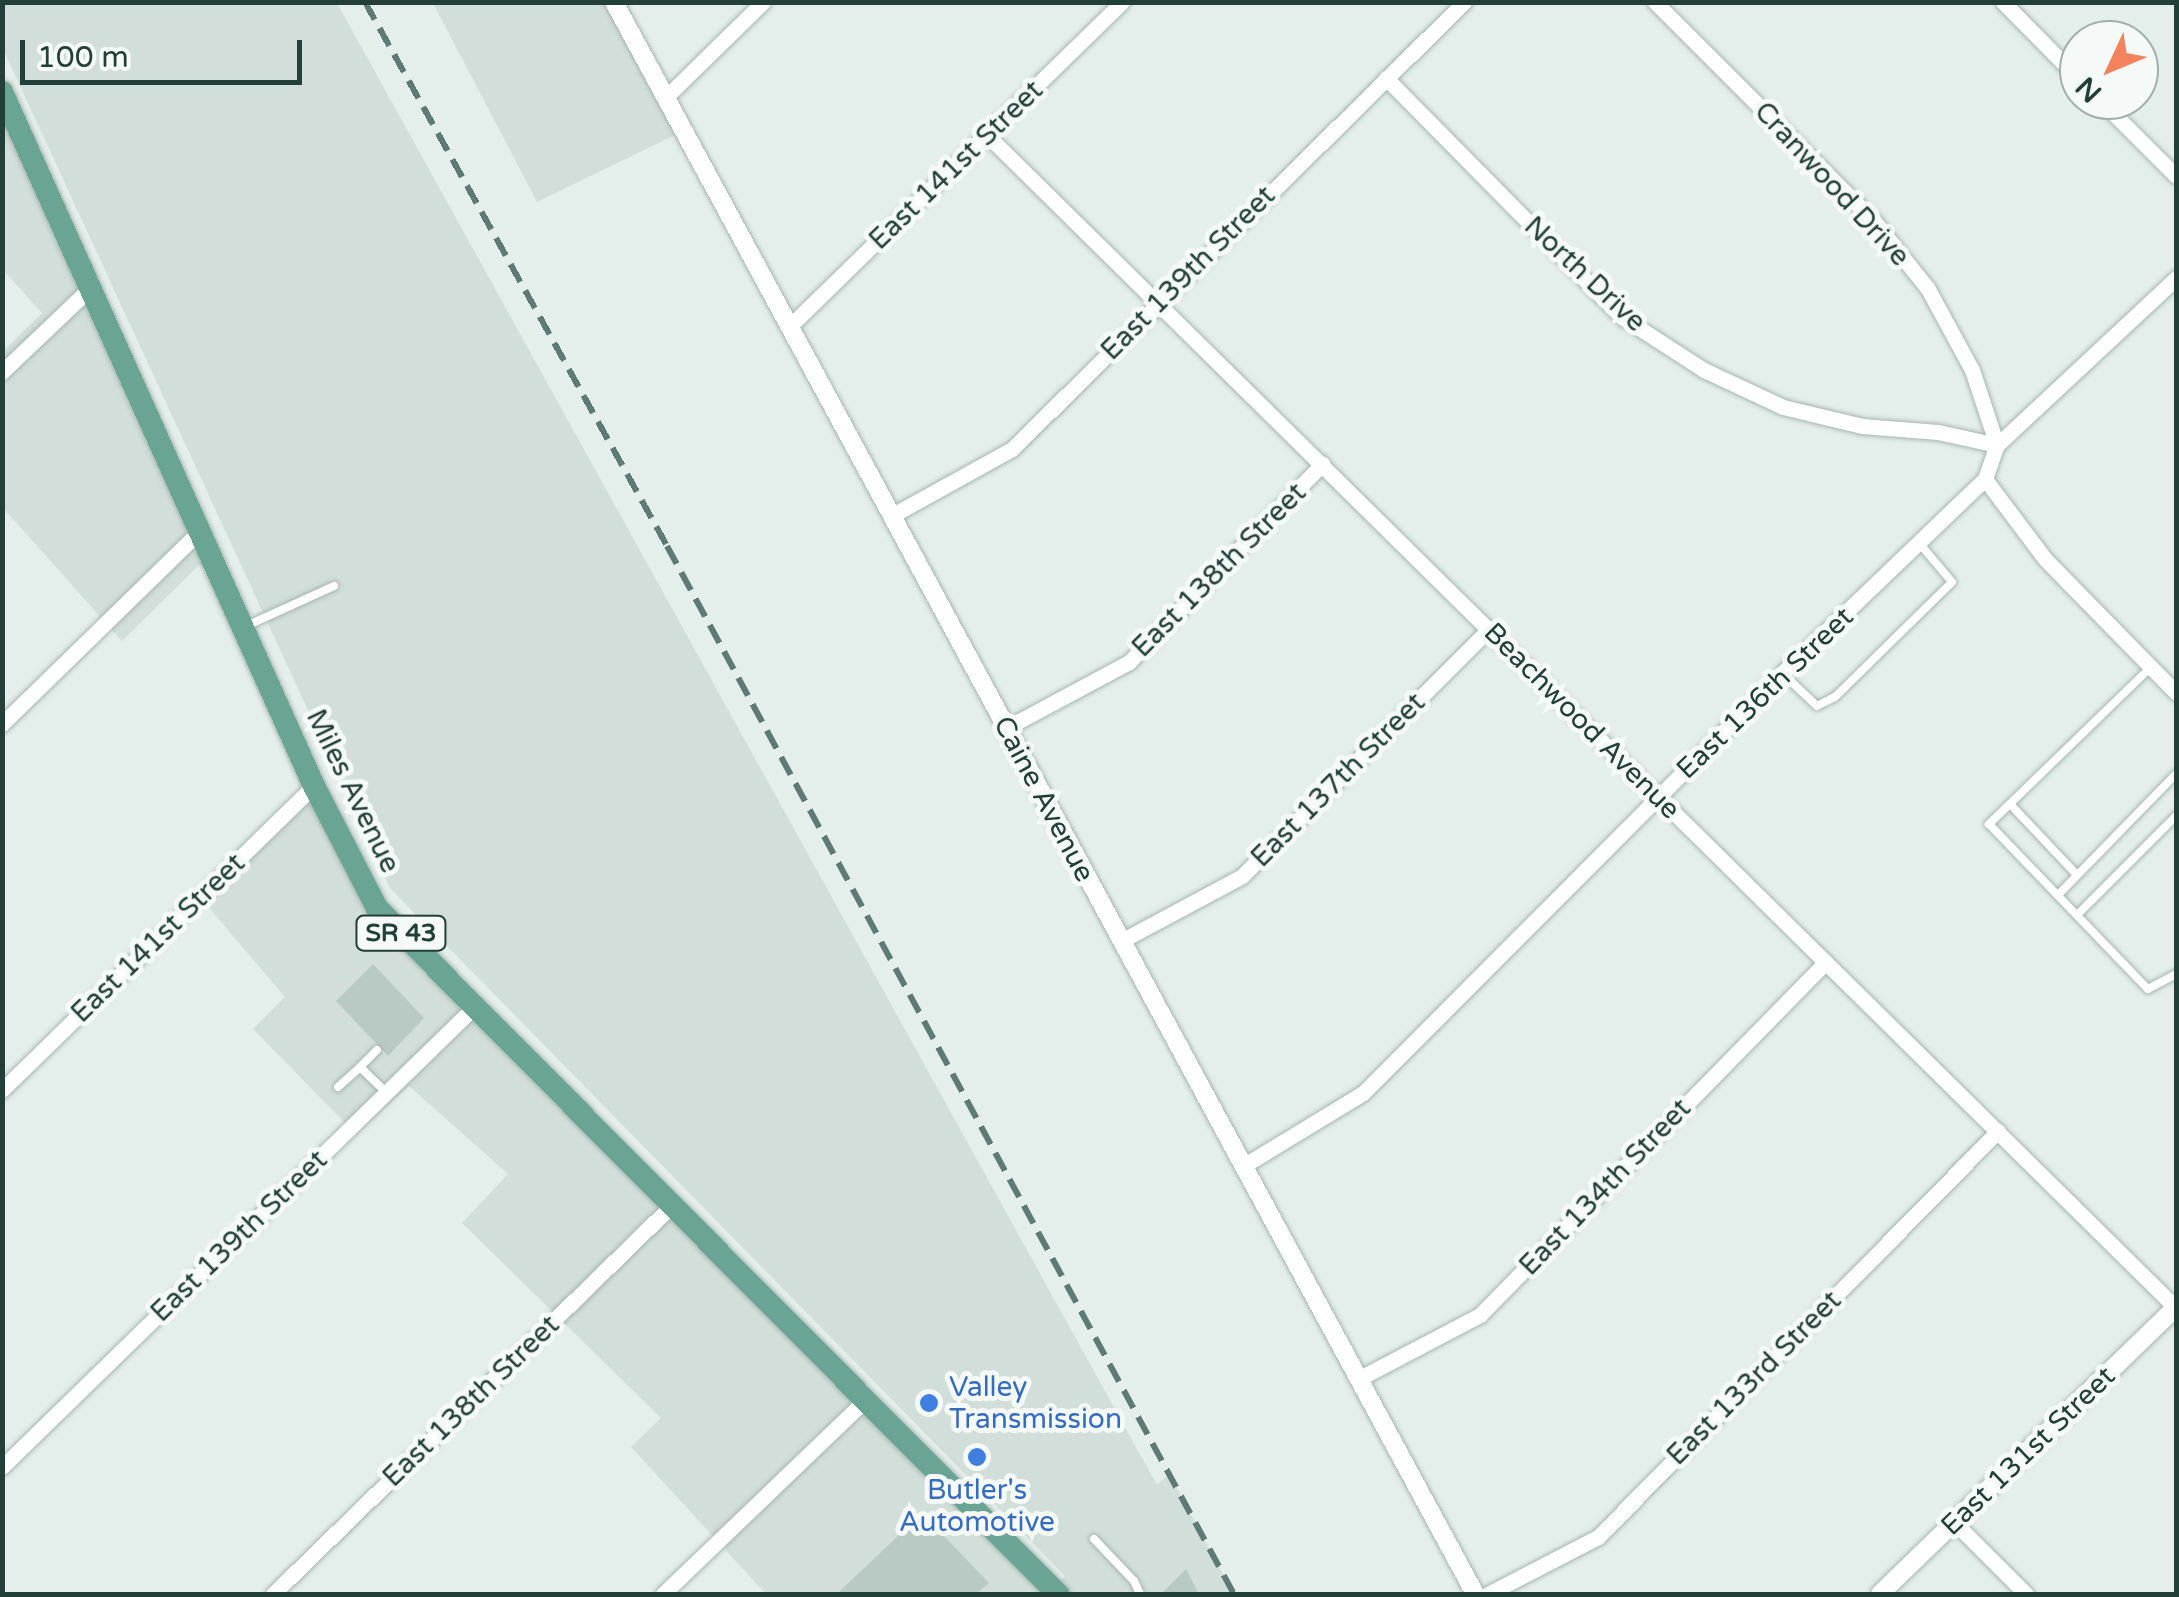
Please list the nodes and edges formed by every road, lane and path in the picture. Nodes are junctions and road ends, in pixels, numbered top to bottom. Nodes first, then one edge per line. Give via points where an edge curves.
1 (614, 2) edge
2 (763, 2) edge
3 (1122, 2) edge
4 (1464, 2) edge
5 (1655, 2) edge
6 (2002, 2) edge
7 (2059, 59) edge
8 (1386, 78) junction
9 (2, 92) edge
10 (666, 98) junction
11 (2120, 120) edge
12 (986, 135) junction
13 (2176, 176) edge
14 (2176, 278) edge
15 (88, 290) junction
16 (1159, 302) junction
17 (789, 328) junction
18 (2, 372) edge
19 (1997, 445) junction
20 (1322, 464) junction
21 (1985, 479) junction
22 (891, 516) junction
23 (201, 530) junction
24 (1920, 544) junction
25 (334, 586) dead end
26 (244, 627) junction
27 (1489, 629) junction
28 (2151, 668) junction
29 (1782, 674) junction
30 (2176, 692) edge
31 (2, 724) edge
32 (1006, 728) junction
33 (2176, 774) edge
34 (314, 786) junction
35 (1657, 797) junction
36 (2010, 804) junction
37 (2176, 816) edge
38 (2076, 874) junction
39 (2058, 894) junction
40 (2077, 915) junction
41 (1121, 941) junction
42 (1826, 962) junction
43 (2176, 974) edge
44 (475, 1006) junction
45 (377, 1050) dead end
46 (360, 1067) junction
47 (338, 1087) dead end
48 (2, 1090) edge
49 (386, 1092) junction
50 (1998, 1131) junction
51 (1243, 1166) junction
52 (670, 1208) junction
53 (2176, 1307) edge
54 (1358, 1380) junction
55 (864, 1401) junction
56 (2, 1467) edge
57 (1954, 1522) junction
58 (1094, 1538) dead end
59 (273, 1594) edge
60 (663, 1594) edge
61 (1058, 1594) edge
62 (1140, 1594) edge
63 (1475, 1594) edge
64 (1488, 1594) edge
65 (1880, 1594) edge
66 (2026, 1594) edge

1 - 10 street, Caine Avenue
2 - 10 street
3 - 12 street, East 141st Street
4 - 8 street, East 139th Street
5 - 19 street, Cranwood Drive via 1873,220 1928,289 1972,370
6 - 7 street
8 - 16 street, East 139th Street
8 - 19 street, North Drive via 1622,317 1704,370 1783,406 1862,426
9 - 15 main road, Miles Avenue / SR 43
10 - 17 street, Caine Avenue
11 - 13 street
12 - 16 street, Beachwood Avenue
12 - 17 street, East 141st Street
14 - 19 street, East 136th Street
15 - 18 street
15 - 23 main road, Miles Avenue / SR 43
16 - 20 street, Beachwood Avenue
16 - 22 street, East 139th Street via 1012,449
17 - 22 street, Caine Avenue
19 - 21 street, East 136th Street
20 - 27 street, Beachwood Avenue
20 - 32 street, East 138th Street via 1128,662
21 - 24 street, East 136th Street
21 - 28 street via 2045,559
22 - 32 street, Caine Avenue
23 - 26 main road, Miles Avenue / SR 43
23 - 31 street
24 - 29 street, East 136th Street
24 - 29 lane via 1952,582 1835,697 1817,706
25 - 26 lane
26 - 34 main road, Miles Avenue / SR 43
27 - 35 street, Beachwood Avenue
27 - 41 street, East 137th Street via 1242,876
28 - 30 street
28 - 36 lane
29 - 35 street, East 136th Street
32 - 41 street, Caine Avenue
33 - 38 lane
34 - 44 main road, Miles Avenue / SR 43 via 377,908
34 - 48 street, East 141st Street
35 - 42 street, Beachwood Avenue
35 - 51 street, East 136th Street via 1363,1093
36 - 38 lane
36 - 39 lane via 1989,824
37 - 40 lane
38 - 39 lane
39 - 40 lane
40 - 43 lane via 2148,989
41 - 51 street, Caine Avenue
42 - 50 street, Beachwood Avenue
42 - 54 street, East 134th Street via 1480,1315
44 - 49 street, East 139th Street
44 - 52 main road, Miles Avenue / SR 43
45 - 46 lane
46 - 47 lane
46 - 49 lane
49 - 56 street, East 139th Street
50 - 53 street, Beachwood Avenue
50 - 64 street, East 133rd Street via 1598,1537
51 - 54 street, Caine Avenue
52 - 55 main road, Miles Avenue / SR 43
52 - 59 street, East 138th Street
53 - 57 street, East 131st Street
54 - 63 street, Caine Avenue
55 - 60 street
55 - 61 main road, Miles Avenue / SR 43
57 - 65 street, East 131st Street
57 - 66 street
58 - 62 lane

